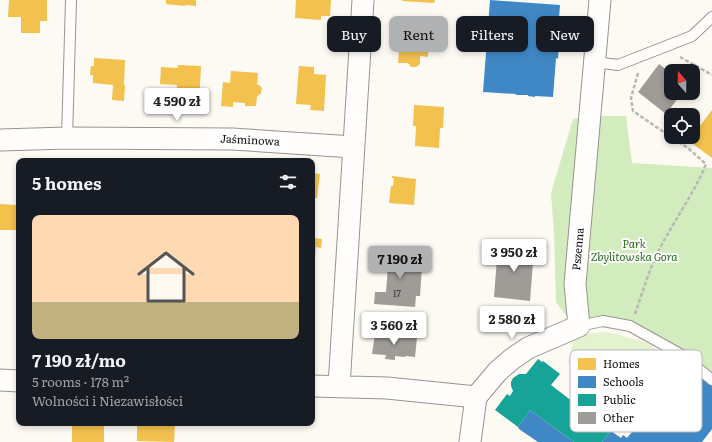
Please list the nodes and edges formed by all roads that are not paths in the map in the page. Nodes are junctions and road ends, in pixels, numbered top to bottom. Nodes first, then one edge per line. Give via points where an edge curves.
1 (71, 0) edge
2 (363, 0) edge
3 (600, 0) edge
4 (712, 17) edge
5 (595, 62) junction
6 (67, 138) junction
7 (0, 140) edge
8 (353, 147) junction
9 (579, 326) junction
10 (673, 350) edge
11 (702, 372) edge
12 (0, 380) edge
13 (712, 380) edge
14 (16, 381) edge
15 (315, 386) edge
16 (339, 386) junction
17 (476, 397) junction
18 (470, 442) edge

1 - 6 lane
2 - 8 street
3 - 5 street, Pszenna
4 - 5 lane via 692,36 618,65
5 - 9 street, Pszenna via 575,284
6 - 7 street, Jaśminowa
6 - 8 street, Jaśminowa via 232,139
8 - 16 street
9 - 10 lane via 603,321 630,326
9 - 17 street via 528,348 512,359
11 - 13 lane
12 - 14 street
15 - 16 street
16 - 17 street
17 - 18 street

